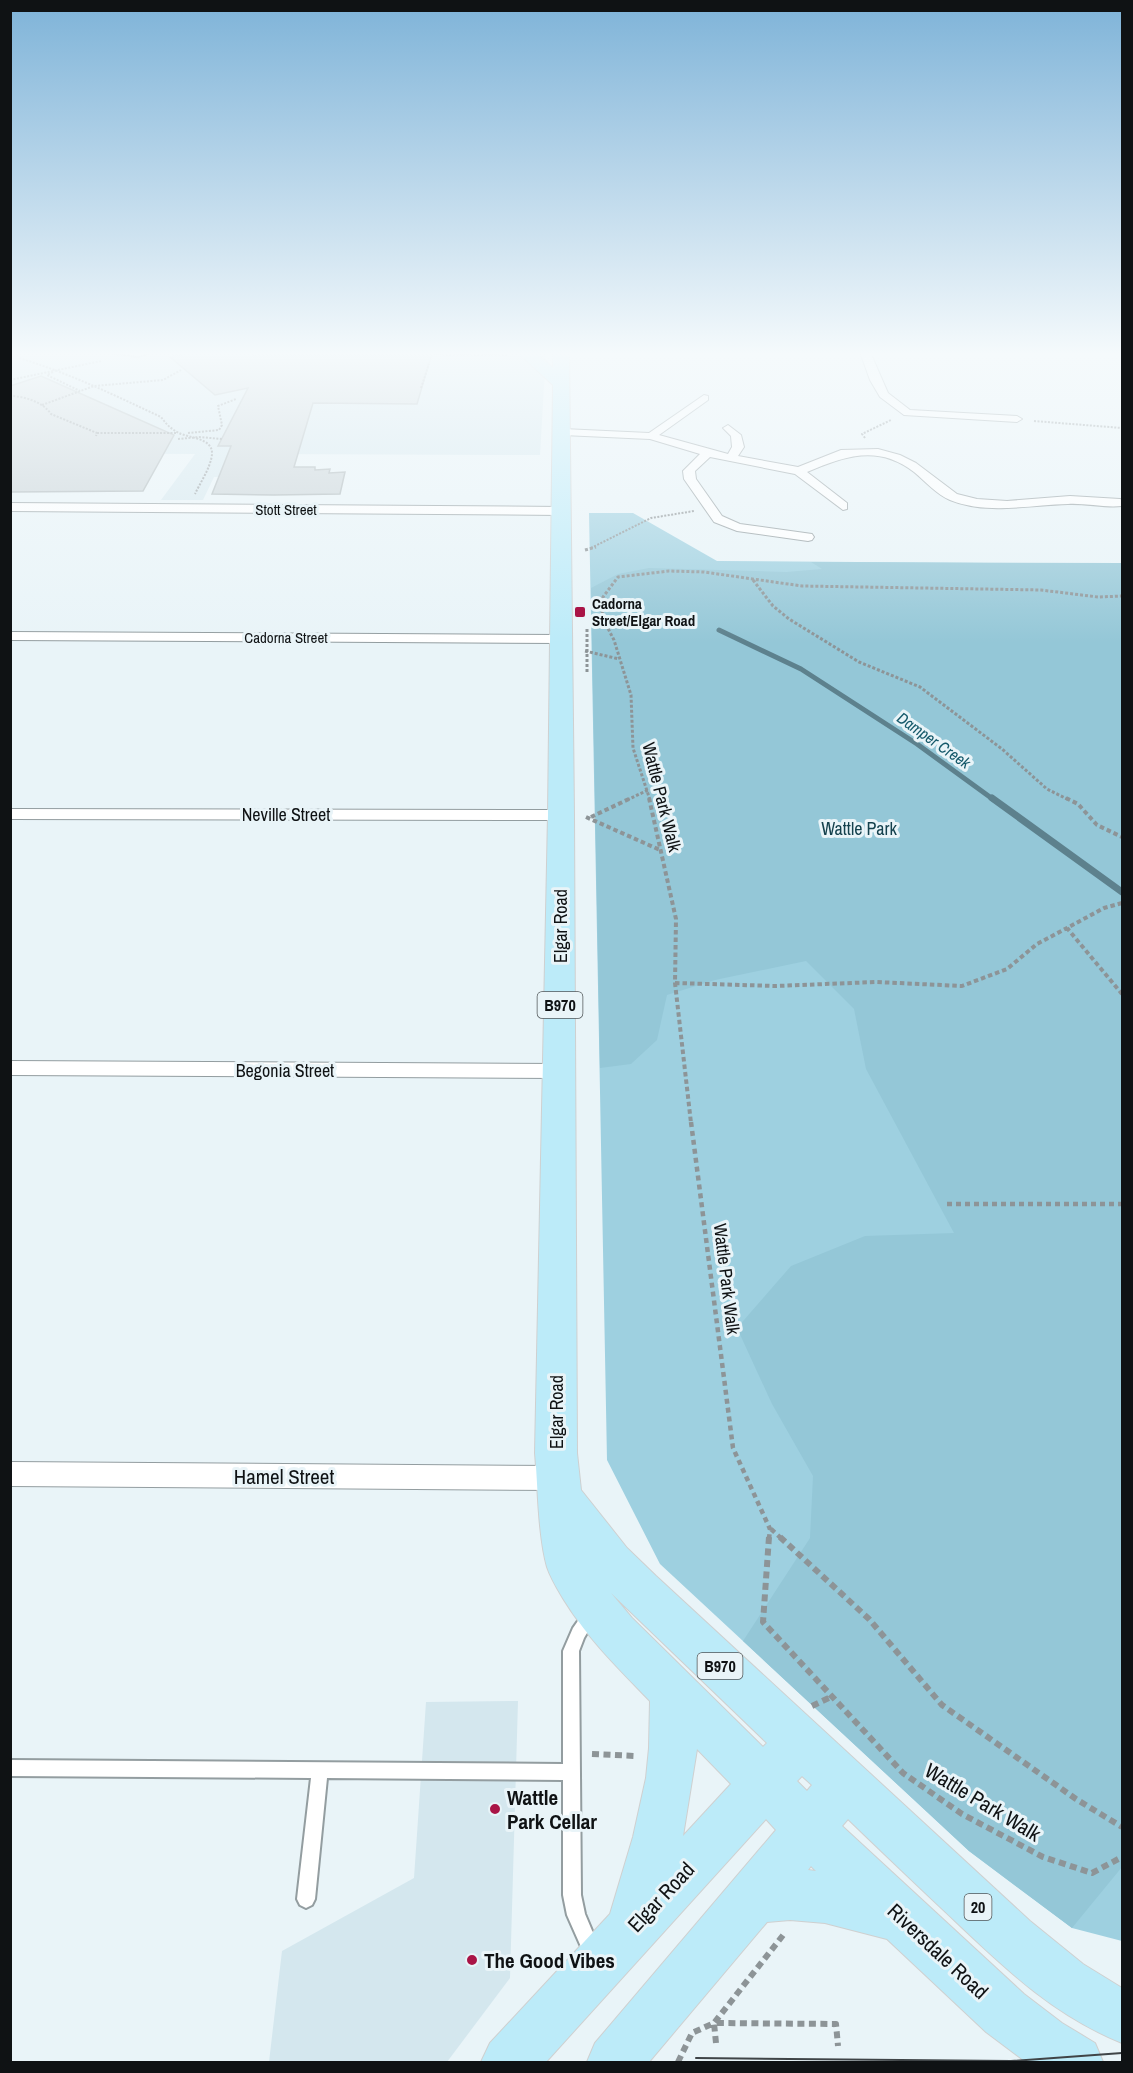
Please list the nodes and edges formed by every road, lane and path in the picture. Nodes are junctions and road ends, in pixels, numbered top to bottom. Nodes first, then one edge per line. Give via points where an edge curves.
1 (210, 449) edge
2 (563, 449) edge
3 (694, 449) edge
4 (737, 449) edge
5 (875, 449) edge
6 (878, 452) junction
7 (708, 453) junction
8 (731, 458) junction
9 (799, 471) junction
10 (1120, 504) dead end
11 (843, 506) dead end
12 (10, 507) edge
13 (180, 508) junction
14 (709, 509) junction
15 (562, 511) junction
16 (808, 537) dead end
17 (585, 548) dead end
18 (752, 579) junction
19 (1122, 596) edge
20 (587, 619) dead end
21 (10, 636) edge
22 (570, 645) junction
23 (620, 659) junction
24 (648, 790) junction
25 (10, 814) edge
26 (576, 816) junction
27 (1122, 837) edge
28 (660, 850) junction
29 (1122, 903) edge
30 (1066, 928) junction
31 (675, 983) junction
32 (1122, 994) edge
33 (10, 1068) edge
34 (559, 1071) junction
35 (947, 1204) dead end
36 (1122, 1204) edge
37 (10, 1474) edge
38 (560, 1488) junction
39 (770, 1529) junction
40 (595, 1609) junction
41 (673, 1691) junction
42 (800, 1740) junction
43 (570, 1753) junction
44 (639, 1757) dead end
45 (10, 1768) edge
46 (320, 1772) junction
47 (570, 1772) junction
48 (846, 1782) junction
49 (764, 1783) junction
50 (1122, 1827) edge
51 (808, 1828) junction
52 (1122, 1857) edge
53 (306, 1899) dead end
54 (753, 1899) junction
55 (902, 1917) junction
56 (614, 1948) junction
57 (1122, 2016) edge
58 (716, 2043) dead end
59 (838, 2046) dead end
60 (623, 2060) edge
61 (509, 2062) edge
62 (1076, 2062) edge

1 - 13 path via 212,456 193,500
2 - 15 main road, Elgar Road / B970
3 - 7 street
4 - 8 street
5 - 6 path
6 - 9 street via 841,453
6 - 10 street via 912,465 953,497 977,503 1007,506 1070,500
7 - 8 street
7 - 14 street via 688,471
8 - 9 street
9 - 11 street
12 - 13 street, Stott Street
13 - 15 street, Stott Street
14 - 16 street via 718,519 737,527
14 - 17 path via 651,518 596,547
15 - 22 main road, Elgar Road / B970
18 - 19 path, Wattle Park Walk via 802,586 1041,590
18 - 23 path, Wattle Park Walk via 669,571 618,577 603,597 602,617
18 - 27 path via 789,619 859,662 920,687 1002,749 1047,789 1078,804 1097,825
20 - 22 path
21 - 22 street, Cadorna Street
22 - 23 path
22 - 26 main road, Elgar Road / B970
23 - 24 path, Wattle Park Walk via 631,695 633,748
24 - 26 path
24 - 28 path, Wattle Park Walk
25 - 26 street, Neville Street
26 - 28 path
26 - 34 main road, Elgar Road / B970
28 - 31 path, Wattle Park Walk via 676,919
29 - 30 path
30 - 31 path via 1037,944 1007,969 963,986 876,982 776,986
30 - 32 path
31 - 39 path, Wattle Park Walk via 733,1448
33 - 34 street, Begonia Street
34 - 38 main road, Elgar Road / B970 via 556,1453
35 - 36 path
37 - 38 street, Hamel Street
38 - 40 main road, Elgar Road / B970 via 569,1567
38 - 42 main road, B970 via 627,1579
39 - 50 path, Wattle Park Walk via 869,1619 942,1705
39 - 52 path, Wattle Park Walk via 763,1622 903,1773 962,1814 1043,1857 1092,1874
40 - 41 main road, Elgar Road / B970
40 - 43 lane via 571,1651
41 - 49 main road, Elgar Road / B970
41 - 56 main road via 676,1724 658,1839
42 - 48 main road, 20
42 - 49 main road, Elgar Road
43 - 44 path
43 - 47 lane
45 - 46 lane
46 - 47 lane
46 - 53 lane
47 - 56 lane via 573,1904
48 - 51 main road
48 - 57 main road, 20 via 1050,1973 1082,1996
49 - 51 main road, Elgar Road
49 - 56 main road, Elgar Road
51 - 54 main road
51 - 55 main road, Riversdale Road
54 - 55 main road via 782,1893 802,1894
54 - 60 main road
55 - 62 main road, Riversdale Road via 1011,2018
56 - 61 main road, Elgar Road
58 - 59 path via 714,2023 836,2024

